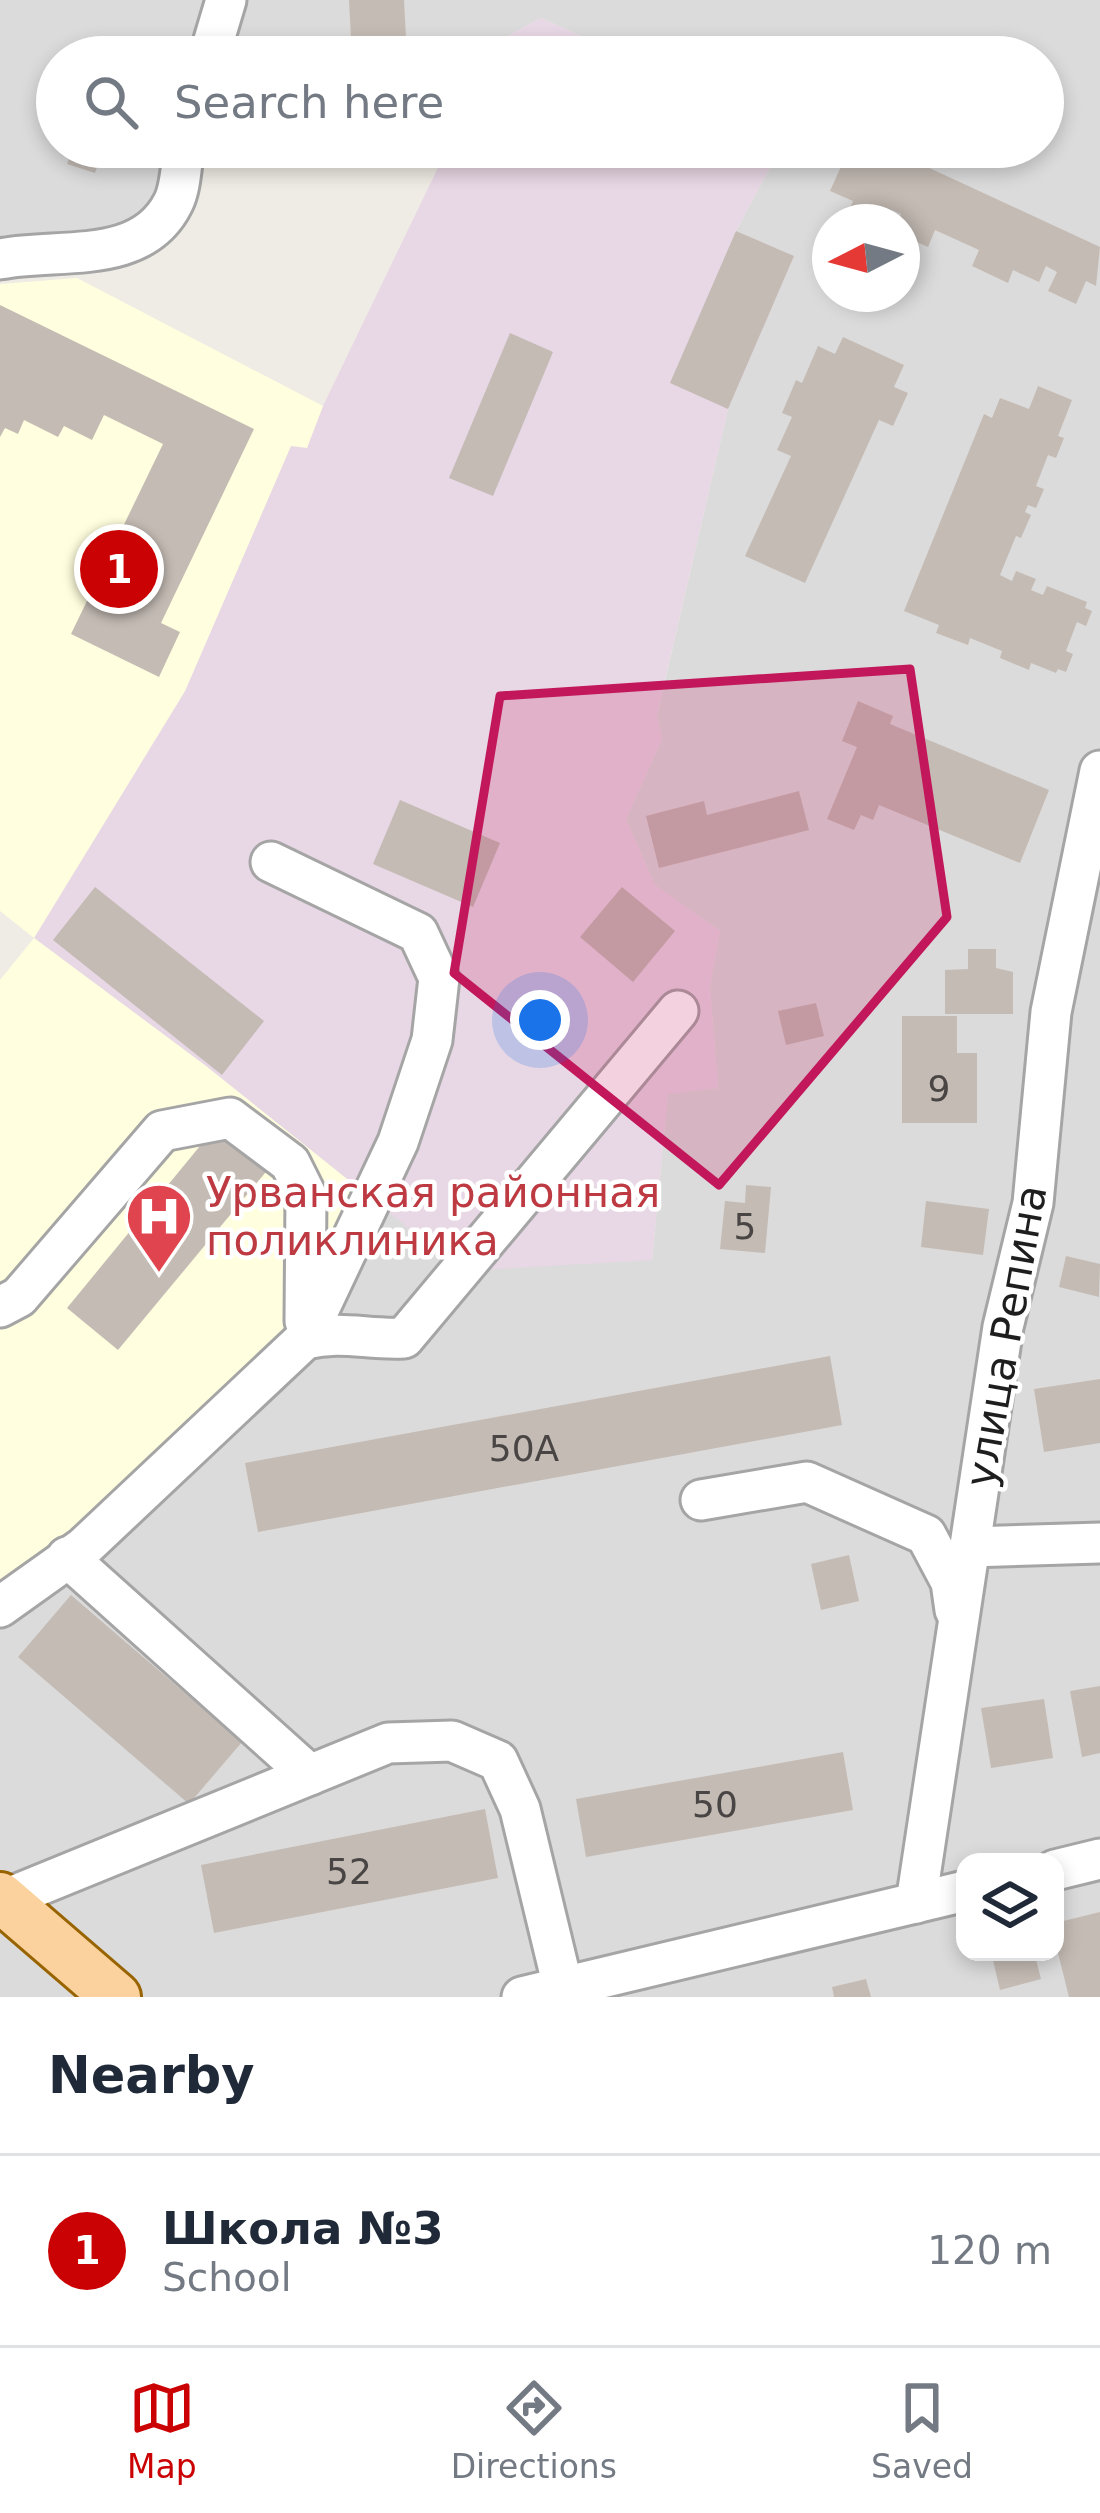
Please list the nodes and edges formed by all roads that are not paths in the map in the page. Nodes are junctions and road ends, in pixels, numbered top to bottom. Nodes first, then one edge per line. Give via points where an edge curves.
1 (226, 0) edge
2 (215, 36) edge
3 (180, 168) edge
4 (0, 259) edge
5 (1100, 771) edge
6 (272, 862) dead end
7 (678, 1011) dead end
8 (0, 1306) edge
9 (304, 1339) junction
10 (700, 1500) dead end
11 (1100, 1543) edge
12 (970, 1546) junction
13 (67, 1557) junction
14 (0, 1607) edge
15 (958, 1627) junction
16 (310, 1775) junction
17 (1100, 1858) edge
18 (1064, 1868) edge
19 (956, 1893) edge
20 (2, 1899) edge
21 (916, 1903) junction
22 (563, 1987) junction
23 (116, 1997) edge
24 (522, 1997) edge

1 - 2 street
3 - 4 street via 174,202 125,246
5 - 12 street, улица Репина via 1051,1012 1033,1203 1003,1327
6 - 9 street via 418,933 439,977 432,1040 398,1142
7 - 9 street via 404,1337 335,1332
8 - 9 street via 19,1297 162,1131 230,1118 290,1163 307,1195
9 - 13 street
10 - 15 street via 807,1482 926,1535 951,1582
11 - 12 street
12 - 15 street, улица Репина
13 - 14 street
13 - 16 street
15 - 21 street, улица Репина
16 - 20 street
16 - 22 street via 388,1743 452,1741 498,1761 520,1809
17 - 18 street
19 - 21 street
20 - 23 main road
21 - 22 street
22 - 24 street

